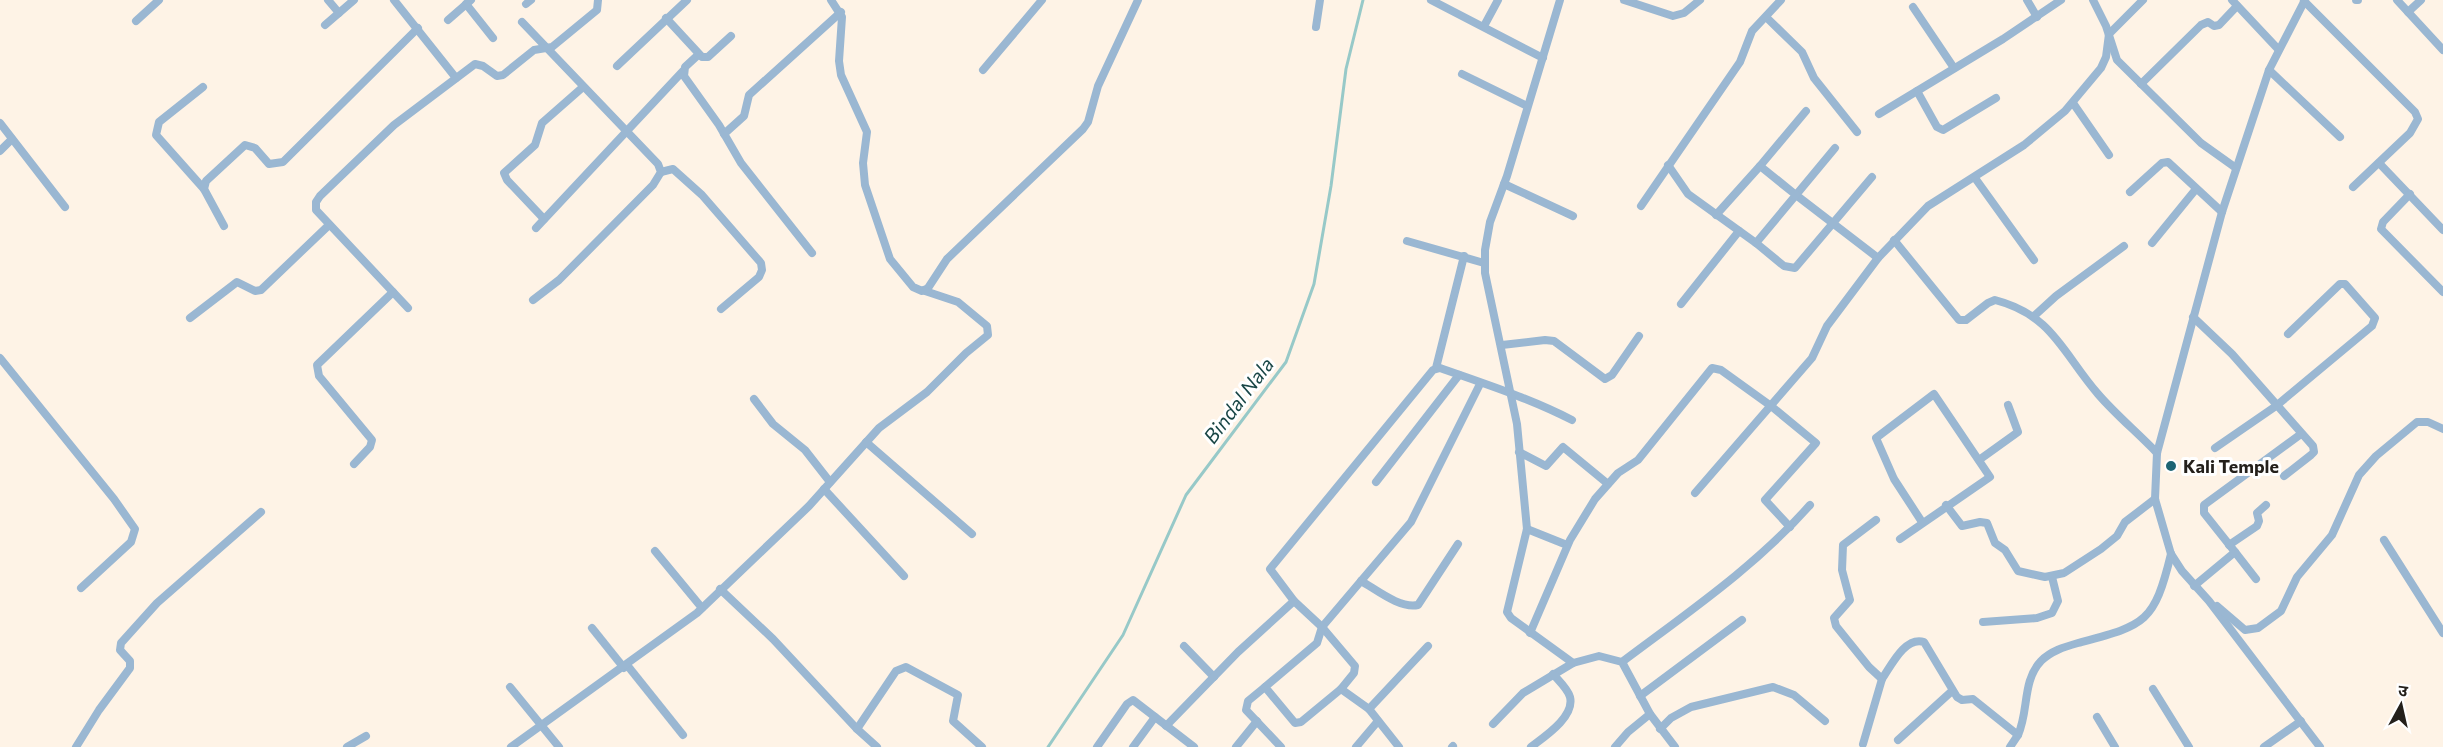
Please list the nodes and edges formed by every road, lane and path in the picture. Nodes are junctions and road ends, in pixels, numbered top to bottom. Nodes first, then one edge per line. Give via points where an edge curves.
1 (159, 0) edge
2 (328, 0) edge
3 (354, 0) edge
4 (394, 0) edge
5 (598, 0) edge
6 (687, 0) edge
7 (831, 0) edge
8 (1042, 0) edge
9 (1138, 0) edge
10 (1320, 0) edge
11 (1498, 0) edge
12 (1560, 0) edge
13 (1624, 0) edge
14 (1700, 0) edge
15 (1781, 0) edge
16 (2026, 0) edge
17 (2061, 0) edge
18 (2093, 0) edge
19 (2143, 0) edge
20 (2304, 0) edge
21 (2397, 0) edge
22 (2421, 0) edge
23 (1435, 1) edge
24 (468, 2) edge
25 (2235, 3) edge
26 (1913, 7) dead end
27 (841, 12) junction
28 (2408, 12) junction
29 (339, 13) junction
30 (1766, 17) junction
31 (2037, 17) junction
32 (666, 18) junction
33 (448, 20) dead end
34 (136, 21) dead end
35 (522, 22) dead end
36 (325, 25) dead end
37 (1484, 26) junction
38 (1316, 27) dead end
39 (418, 28) junction
40 (2109, 34) junction
41 (731, 36) dead end
42 (493, 38) dead end
43 (548, 49) junction
44 (2278, 49) junction
45 (2443, 50) edge
46 (698, 55) junction
47 (1543, 58) junction
48 (617, 66) dead end
49 (1954, 68) junction
50 (683, 70) junction
51 (983, 70) dead end
52 (2269, 70) junction
53 (1461, 75) dead end
54 (456, 78) junction
55 (2141, 84) junction
56 (203, 87) dead end
57 (583, 87) junction
58 (1917, 91) junction
59 (1996, 98) dead end
60 (2073, 103) junction
61 (1527, 106) junction
62 (1806, 111) dead end
63 (1879, 114) dead end
64 (0, 123) edge
65 (626, 132) junction
66 (1857, 132) dead end
67 (724, 134) junction
68 (2340, 137) dead end
69 (12, 139) junction
70 (1835, 148) dead end
71 (0, 151) edge
72 (2109, 155) dead end
73 (2379, 163) junction
74 (1668, 165) junction
75 (1760, 166) junction
76 (2236, 168) junction
77 (661, 172) junction
78 (1872, 177) dead end
79 (1974, 178) junction
80 (1504, 184) junction
81 (2353, 187) dead end
82 (204, 189) junction
83 (2196, 189) junction
84 (2130, 192) dead end
85 (2410, 194) junction
86 (1796, 195) junction
87 (1641, 206) dead end
88 (65, 207) dead end
89 (2222, 212) junction
90 (1716, 215) junction
91 (1574, 216) dead end
92 (544, 219) junction
93 (1831, 224) junction
94 (329, 225) junction
95 (224, 226) dead end
96 (536, 228) dead end
97 (2443, 230) edge
98 (1739, 231) junction
99 (1894, 240) junction
100 (1407, 241) dead end
101 (1756, 243) junction
102 (2152, 243) dead end
103 (2124, 246) dead end
104 (812, 253) dead end
105 (1464, 255) junction
106 (1878, 258) junction
107 (2034, 260) dead end
108 (1484, 263) junction
109 (926, 291) junction
110 (393, 292) junction
111 (2443, 292) edge
112 (533, 300) dead end
113 (1681, 304) dead end
114 (408, 308) dead end
115 (721, 309) dead end
116 (2034, 316) junction
117 (2193, 317) junction
118 (190, 318) dead end
119 (2288, 334) dead end
120 (1639, 336) dead end
121 (1502, 345) junction
122 (0, 358) edge
123 (1436, 368) junction
124 (1459, 375) junction
125 (1480, 384) junction
126 (1509, 391) junction
127 (754, 399) dead end
128 (2008, 405) dead end
129 (1771, 406) junction
130 (2276, 406) junction
131 (1572, 420) dead end
132 (2443, 429) edge
133 (2301, 434) junction
134 (866, 442) junction
135 (2215, 448) dead end
136 (1519, 452) junction
137 (2157, 453) junction
138 (1980, 460) junction
139 (354, 464) dead end
140 (2284, 476) dead end
141 (1376, 482) dead end
142 (1608, 484) junction
143 (827, 485) junction
144 (1695, 493) dead end
145 (2155, 499) junction
146 (2266, 505) dead end
147 (1810, 506) dead end
148 (1946, 506) junction
149 (261, 512) dead end
150 (1876, 520) dead end
151 (1922, 522) junction
152 (1790, 527) junction
153 (1527, 529) junction
154 (972, 534) dead end
155 (1900, 539) dead end
156 (2384, 540) dead end
157 (1458, 543) dead end
158 (1567, 545) junction
159 (2229, 545) junction
160 (655, 551) dead end
161 (2235, 552) junction
162 (2170, 554) junction
163 (904, 576) dead end
164 (2052, 577) junction
165 (2256, 579) dead end
166 (1361, 581) junction
167 (2194, 586) junction
168 (81, 588) dead end
169 (720, 589) junction
170 (1294, 601) junction
171 (2209, 601) junction
172 (702, 608) junction
173 (1742, 620) dead end
174 (1983, 622) dead end
175 (1322, 627) junction
176 (592, 628) dead end
177 (1530, 633) junction
178 (2443, 633) edge
179 (1184, 646) dead end
180 (1428, 646) dead end
181 (1622, 662) junction
182 (1574, 663) junction
183 (626, 667) junction
184 (1553, 674) junction
185 (1214, 677) junction
186 (1882, 679) junction
187 (510, 687) dead end
188 (1265, 687) junction
189 (1341, 689) junction
190 (2153, 689) dead end
191 (1952, 691) junction
192 (1640, 696) junction
193 (1370, 709) junction
194 (1650, 714) junction
195 (1155, 717) junction
196 (2097, 717) dead end
197 (1257, 721) junction
198 (1378, 721) junction
199 (1825, 721) dead end
200 (2301, 721) junction
201 (1493, 724) dead end
202 (543, 726) junction
203 (1166, 726) junction
204 (857, 729) junction
205 (1660, 729) junction
206 (683, 735) dead end
207 (2018, 735) junction
208 (366, 736) dead end
209 (1898, 740) dead end
210 (1863, 744) dead end
211 (1188, 745) edge
212 (76, 747) edge
213 (347, 747) edge
214 (511, 747) edge
215 (559, 747) edge
216 (877, 747) edge
217 (982, 747) edge
218 (1097, 747) edge
219 (1134, 747) edge
220 (1236, 747) edge
221 (1281, 747) edge
222 (1356, 747) edge
223 (1399, 747) edge
224 (1531, 747) edge
225 (1615, 747) edge
226 (1675, 747) edge
227 (2010, 747) edge
228 (2115, 747) edge
229 (2188, 747) edge
230 (2264, 747) edge
231 (2320, 747) edge

1 - 34 street
2 - 29 street
3 - 29 street
4 - 39 street
5 - 43 street via 597,10
6 - 32 street
7 - 27 street
8 - 51 street
9 - 109 street via 1098,86 1083,129 947,259
10 - 38 street
11 - 37 street
12 - 47 street
13 - 14 street via 1677,16
15 - 30 street
16 - 31 street
17 - 31 street
18 - 40 street
19 - 40 street
20 - 44 street
20 - 73 street via 2417,116 2417,125
21 - 28 street
22 - 28 street
23 - 37 street
24 - 33 street
24 - 42 street
25 - 44 street
25 - 55 street via 2219,25 2201,25
26 - 49 street
27 - 67 street via 746,97 744,116
27 - 109 street via 841,75 867,132 865,185 890,259 913,287
28 - 45 street
29 - 36 street
30 - 66 street via 1802,52 1814,78
30 - 74 street via 1752,31 1740,62
31 - 49 street
32 - 46 street
32 - 48 street
35 - 43 street
37 - 47 street
39 - 54 street
39 - 82 street via 283,162 269,164 255,148 245,145 206,181
40 - 55 street via 2117,60
40 - 60 street via 2104,64
41 - 46 street via 708,57
43 - 54 street via 534,50 500,76 477,64
43 - 57 street
44 - 52 street
46 - 50 street
47 - 61 street
49 - 58 street
50 - 65 street
50 - 67 street
52 - 68 street
52 - 76 street
53 - 61 street
54 - 94 street via 394,125 320,196 316,210
55 - 76 street via 2201,143
56 - 82 street via 159,122 156,135
57 - 65 street
57 - 92 street via 542,123 535,145 504,173
58 - 59 street via 1937,127 1943,130
58 - 63 street
60 - 72 street
60 - 79 street via 2024,145
61 - 80 street
62 - 75 street
64 - 69 street
65 - 77 street via 658,164
65 - 92 street
67 - 104 street via 741,163
69 - 71 street
69 - 88 street
70 - 86 street
73 - 81 street
73 - 85 street
74 - 87 street
74 - 90 street via 1682,188
75 - 86 street
75 - 90 street
76 - 89 street
77 - 112 street via 653,185 565,274
77 - 115 street via 673,169 688,180 761,263 759,277
78 - 93 street
79 - 99 street via 1928,206
79 - 107 street
80 - 91 street
80 - 108 street via 1490,222
82 - 95 street
83 - 84 street via 2165,162
83 - 89 street
83 - 102 street
85 - 97 street
85 - 111 street via 2381,229
86 - 93 street
86 - 101 street
89 - 117 street
90 - 98 street
92 - 96 street
93 - 101 street via 1795,268 1784,266
93 - 106 street
94 - 110 street
94 - 118 street via 261,290 237,282
98 - 101 street
98 - 113 street
99 - 106 street
99 - 116 street via 1959,320 1966,320 1995,300
100 - 105 street
103 - 116 street
105 - 108 street
105 - 123 street
106 - 129 street via 1827,326 1812,358
108 - 121 street
109 - 134 street via 963,305 990,332 927,392 885,422
110 - 114 street
110 - 139 street via 318,365 319,376 372,440
116 - 137 street via 2058,338 2099,395
117 - 130 street via 2232,354
117 - 137 street
119 - 130 street via 2340,284 2345,284 2375,318 2372,326
120 - 121 street via 1605,379 1554,342
121 - 126 street
122 - 168 street via 135,529 131,542
123 - 124 street
123 - 170 street via 1271,567
124 - 125 street
124 - 141 street
125 - 126 street
125 - 166 street via 1416,514
126 - 131 street
126 - 136 street
127 - 143 street via 773,424 805,450
128 - 138 street via 2017,433
129 - 142 street via 1720,370 1712,369 1638,460
129 - 144 street
129 - 152 street via 1816,443 1765,500
130 - 133 street
130 - 135 street
132 - 171 street via 2428,422 2410,425 2359,474 2332,535 2303,567 2276,615 2254,630 2246,630
133 - 140 street via 2314,452
133 - 159 street via 2204,505 2204,513
134 - 143 street
134 - 154 street
136 - 142 street via 1546,465 1563,447
136 - 153 street
137 - 145 street
138 - 148 street via 1989,479
138 - 151 street via 1934,394 1878,435 1876,441 1894,479
142 - 158 street
143 - 163 street
143 - 169 street
145 - 162 street
145 - 164 street via 2125,522 2101,549
146 - 159 street via 2257,513 2257,526
147 - 152 street
148 - 151 street
148 - 164 street via 1962,526 1987,523 1995,543 2005,550 2018,571
149 - 212 street via 157,603 122,643 120,650 130,661 130,668
150 - 186 street via 1843,543 1842,563 1850,600 1834,620
151 - 155 street
152 - 181 street via 1736,576
153 - 158 street
153 - 177 street via 1507,612
156 - 178 street
157 - 166 street via 1418,605 1405,604
158 - 177 street
159 - 161 street
160 - 172 street
161 - 165 street
161 - 167 street
162 - 167 street
162 - 207 street via 2160,595 2145,616 2120,632 2060,649 2040,662 2030,678
164 - 174 street via 2058,601 2052,614
166 - 175 street
167 - 171 street
169 - 172 street
169 - 204 street
170 - 175 street
170 - 185 street
171 - 200 street
172 - 183 street
173 - 192 street
175 - 188 street via 1317,643
175 - 189 street via 1355,666
176 - 183 street
177 - 182 street
179 - 185 street
180 - 193 street
181 - 182 street via 1599,656
181 - 192 street
182 - 184 street
183 - 202 street
183 - 206 street
184 - 201 street via 1523,693
184 - 224 street via 1569,695 1569,703 1558,727
185 - 203 street
186 - 191 street via 1908,645 1921,640 1934,655
186 - 210 street
187 - 202 street
188 - 189 street via 1295,723
188 - 197 street via 1247,705 1248,713
189 - 193 street
190 - 229 street
191 - 207 street via 1960,699 1973,699
191 - 209 street
192 - 194 street
193 - 198 street
194 - 205 street
194 - 225 street
195 - 203 street
195 - 218 street via 1135,700 1129,702
195 - 219 street
196 - 228 street
197 - 220 street
197 - 221 street
198 - 222 street
198 - 223 street
199 - 205 street via 1794,695 1773,687 1691,707
200 - 230 street
200 - 231 street
202 - 214 street
202 - 215 street
203 - 211 street
204 - 216 street
204 - 217 street via 896,671 906,667 958,695 953,721
205 - 226 street
207 - 227 street
208 - 213 street

